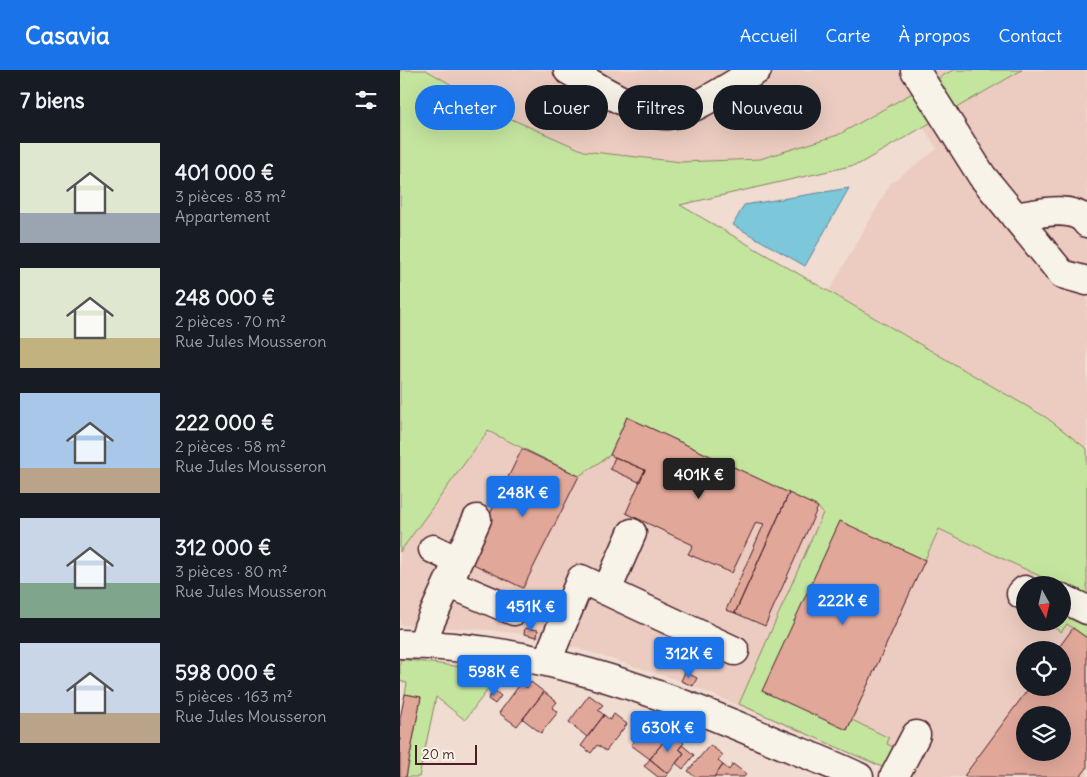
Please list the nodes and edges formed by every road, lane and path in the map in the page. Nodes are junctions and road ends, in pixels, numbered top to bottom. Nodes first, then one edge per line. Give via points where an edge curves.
1 (568, 70) edge
2 (757, 70) edge
3 (916, 70) edge
4 (1015, 217) junction
5 (1087, 222) edge
6 (1087, 281) edge
7 (477, 519) dead end
8 (632, 533) dead end
9 (433, 550) dead end
10 (453, 572) junction
11 (607, 590) junction
12 (1071, 602) edge
13 (1087, 610) edge
14 (514, 611) dead end
15 (411, 644) edge
16 (735, 651) dead end
17 (546, 660) junction
18 (916, 735) dead end
19 (858, 777) edge
20 (894, 777) edge

1 - 2 street via 644,112 665,115 687,110
3 - 4 street via 982,176
4 - 5 street via 1061,210 1083,217
4 - 6 street via 1062,274
7 - 10 street
8 - 11 street
9 - 10 street
10 - 14 street
10 - 15 street via 428,627
11 - 16 street
11 - 17 street via 581,579
12 - 13 street
15 - 17 street via 487,650
17 - 19 street via 674,700
18 - 20 street

